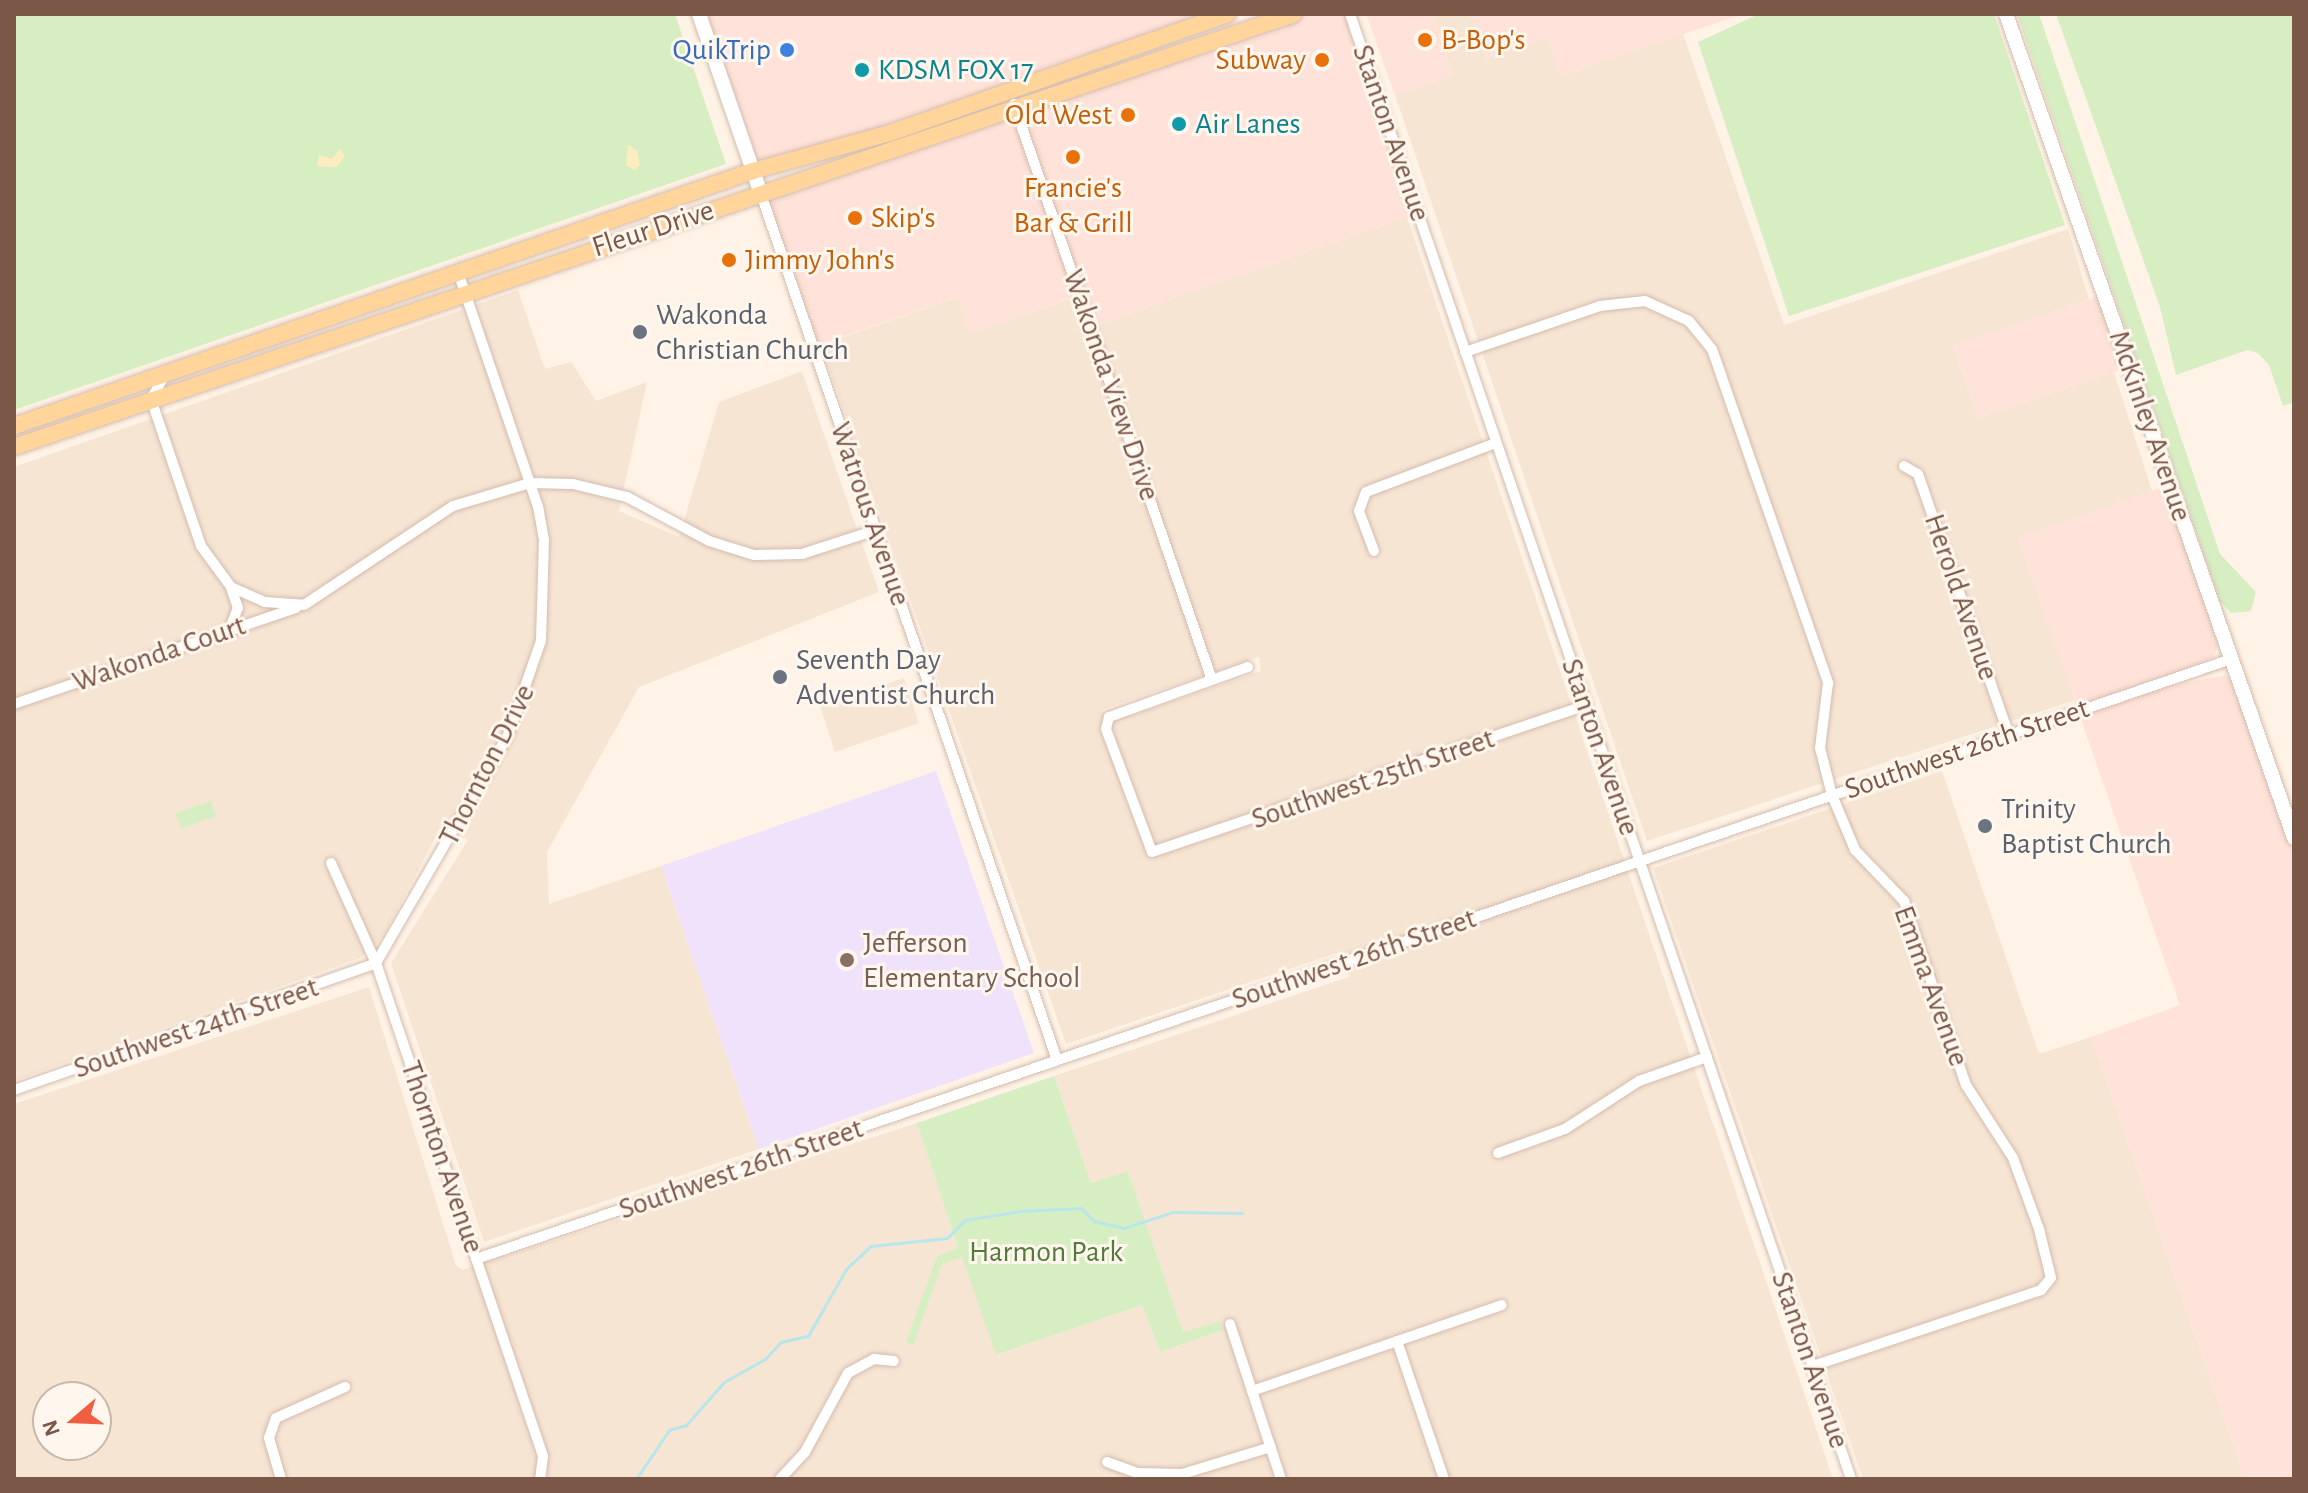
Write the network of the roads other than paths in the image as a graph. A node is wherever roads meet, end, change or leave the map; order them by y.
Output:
1 (699, 14) edge
2 (1228, 14) edge
3 (1294, 14) edge
4 (1350, 14) edge
5 (2006, 14) edge
6 (1009, 90) junction
7 (1016, 109) junction
8 (753, 171) junction
9 (761, 194) junction
10 (459, 275) junction
11 (464, 292) junction
12 (1465, 352) junction
13 (164, 377) junction
14 (151, 399) junction
15 (14, 426) edge
16 (1496, 443) junction
17 (14, 447) edge
18 (1904, 466) dead end
19 (530, 483) junction
20 (876, 530) junction
21 (1374, 551) dead end
22 (231, 587) junction
23 (304, 605) junction
24 (229, 631) junction
25 (2231, 659) junction
26 (1248, 667) dead end
27 (1212, 680) junction
28 (14, 704) edge
29 (1586, 705) junction
30 (2009, 735) junction
31 (1832, 795) junction
32 (2294, 838) edge
33 (1640, 861) junction
34 (331, 863) dead end
35 (376, 963) junction
36 (1707, 1057) junction
37 (1057, 1060) junction
38 (14, 1090) edge
39 (1498, 1153) dead end
40 (476, 1259) junction
41 (1502, 1305) dead end
42 (1230, 1324) dead end
43 (1397, 1341) junction
44 (894, 1361) dead end
45 (1812, 1366) junction
46 (345, 1387) dead end
47 (1252, 1391) junction
48 (1271, 1447) junction
49 (1107, 1462) dead end
50 (281, 1479) edge
51 (540, 1479) edge
52 (780, 1479) edge
53 (1281, 1479) edge
54 (1444, 1479) edge
55 (1851, 1479) edge

1 - 8 main road, Watrous Avenue
2 - 6 main road, Fleur Drive
3 - 7 main road, Fleur Drive
4 - 12 street, Stanton Avenue
5 - 25 main road, McKinley Avenue
6 - 7 street, Wakonda View Drive
6 - 8 main road, Fleur Drive
7 - 9 main road, Fleur Drive
7 - 27 street, Wakonda View Drive
8 - 9 main road, Watrous Avenue
8 - 10 main road, Fleur Drive
9 - 11 main road, Fleur Drive
9 - 20 street, Watrous Avenue
10 - 11 street, Thornton Drive
10 - 13 main road, Fleur Drive
11 - 14 main road, Fleur Drive
11 - 19 street, Thornton Drive
12 - 16 street, Stanton Avenue
12 - 31 street, Emma Avenue
13 - 14 street
13 - 15 main road, Fleur Drive
14 - 17 main road, Fleur Drive
14 - 22 street
16 - 21 street
16 - 29 street, Stanton Avenue
18 - 30 street, Herold Avenue
19 - 20 street, Wakonda Court
19 - 23 street, Wakonda Court
19 - 35 street, Thornton Drive
20 - 37 street, Watrous Avenue
22 - 23 street
22 - 24 street
23 - 24 street, Wakonda Court
24 - 28 street, Wakonda Court
25 - 30 street, Southwest 26th Street
25 - 32 main road, McKinley Avenue
26 - 27 street
27 - 29 street, Southwest 25th Street
29 - 33 street, Stanton Avenue
30 - 31 street, Southwest 26th Street
31 - 33 street, Southwest 26th Street
31 - 45 street, Emma Avenue
33 - 36 street, Stanton Avenue
33 - 37 street, Southwest 26th Street
34 - 35 street, Thornton Avenue
35 - 38 street, Southwest 24th Street
35 - 40 street, Thornton Avenue
36 - 39 street
36 - 45 street, Stanton Avenue
37 - 40 street, Southwest 26th Street
40 - 51 street, Thornton Avenue
41 - 43 street
42 - 47 street
43 - 47 street
43 - 54 street
44 - 52 street
45 - 55 street, Stanton Avenue
46 - 50 street
47 - 48 street
48 - 49 street
48 - 53 street

